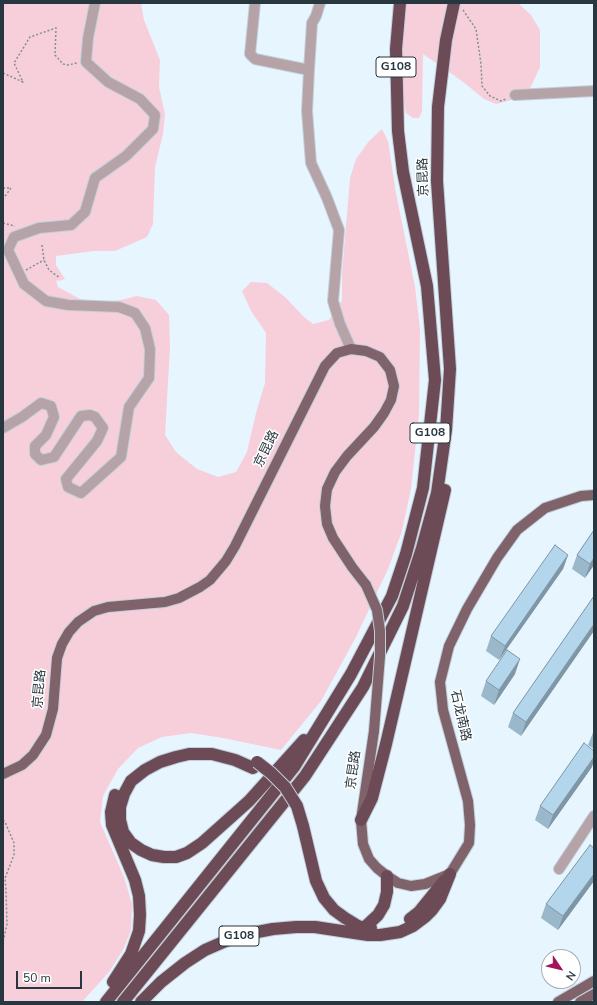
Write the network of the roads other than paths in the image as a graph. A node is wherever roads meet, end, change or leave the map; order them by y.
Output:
1 (95, 3) edge
2 (255, 3) edge
3 (320, 3) edge
4 (400, 3) edge
5 (458, 6) edge
6 (309, 70) junction
7 (594, 91) edge
8 (515, 95) road end
9 (351, 349) junction
10 (3, 428) edge
11 (446, 430) junction
12 (594, 495) edge
13 (325, 717) junction
14 (255, 765) junction
15 (3, 774) edge
16 (594, 816) edge
17 (361, 820) junction
18 (559, 869) dead end
19 (450, 874) junction
20 (387, 876) junction
21 (361, 931) junction
22 (594, 981) edge
23 (594, 994) edge
24 (101, 1002) edge
25 (106, 1002) edge
26 (123, 1002) edge
27 (141, 1002) edge
28 (558, 1002) edge
29 (580, 1002) edge

1 - 10 street
2 - 6 street
3 - 6 street
4 - 13 highway, 京昆路 / G108
5 - 11 highway, 京昆路 / G108
6 - 9 street
7 - 8 street
9 - 15 main road, 京昆路
9 - 17 main road, 京昆路, bridge
11 - 17 highway
11 - 26 highway, 京昆路 / G108
12 - 19 main road, 石龙南路
13 - 14 highway
13 - 25 highway, 京昆路 / G108
14 - 21 highway, bridge
14 - 24 highway
16 - 18 street
17 - 20 main road
19 - 20 main road
19 - 21 highway
20 - 21 highway
21 - 27 highway, G108
22 - 28 main road
23 - 29 main road

